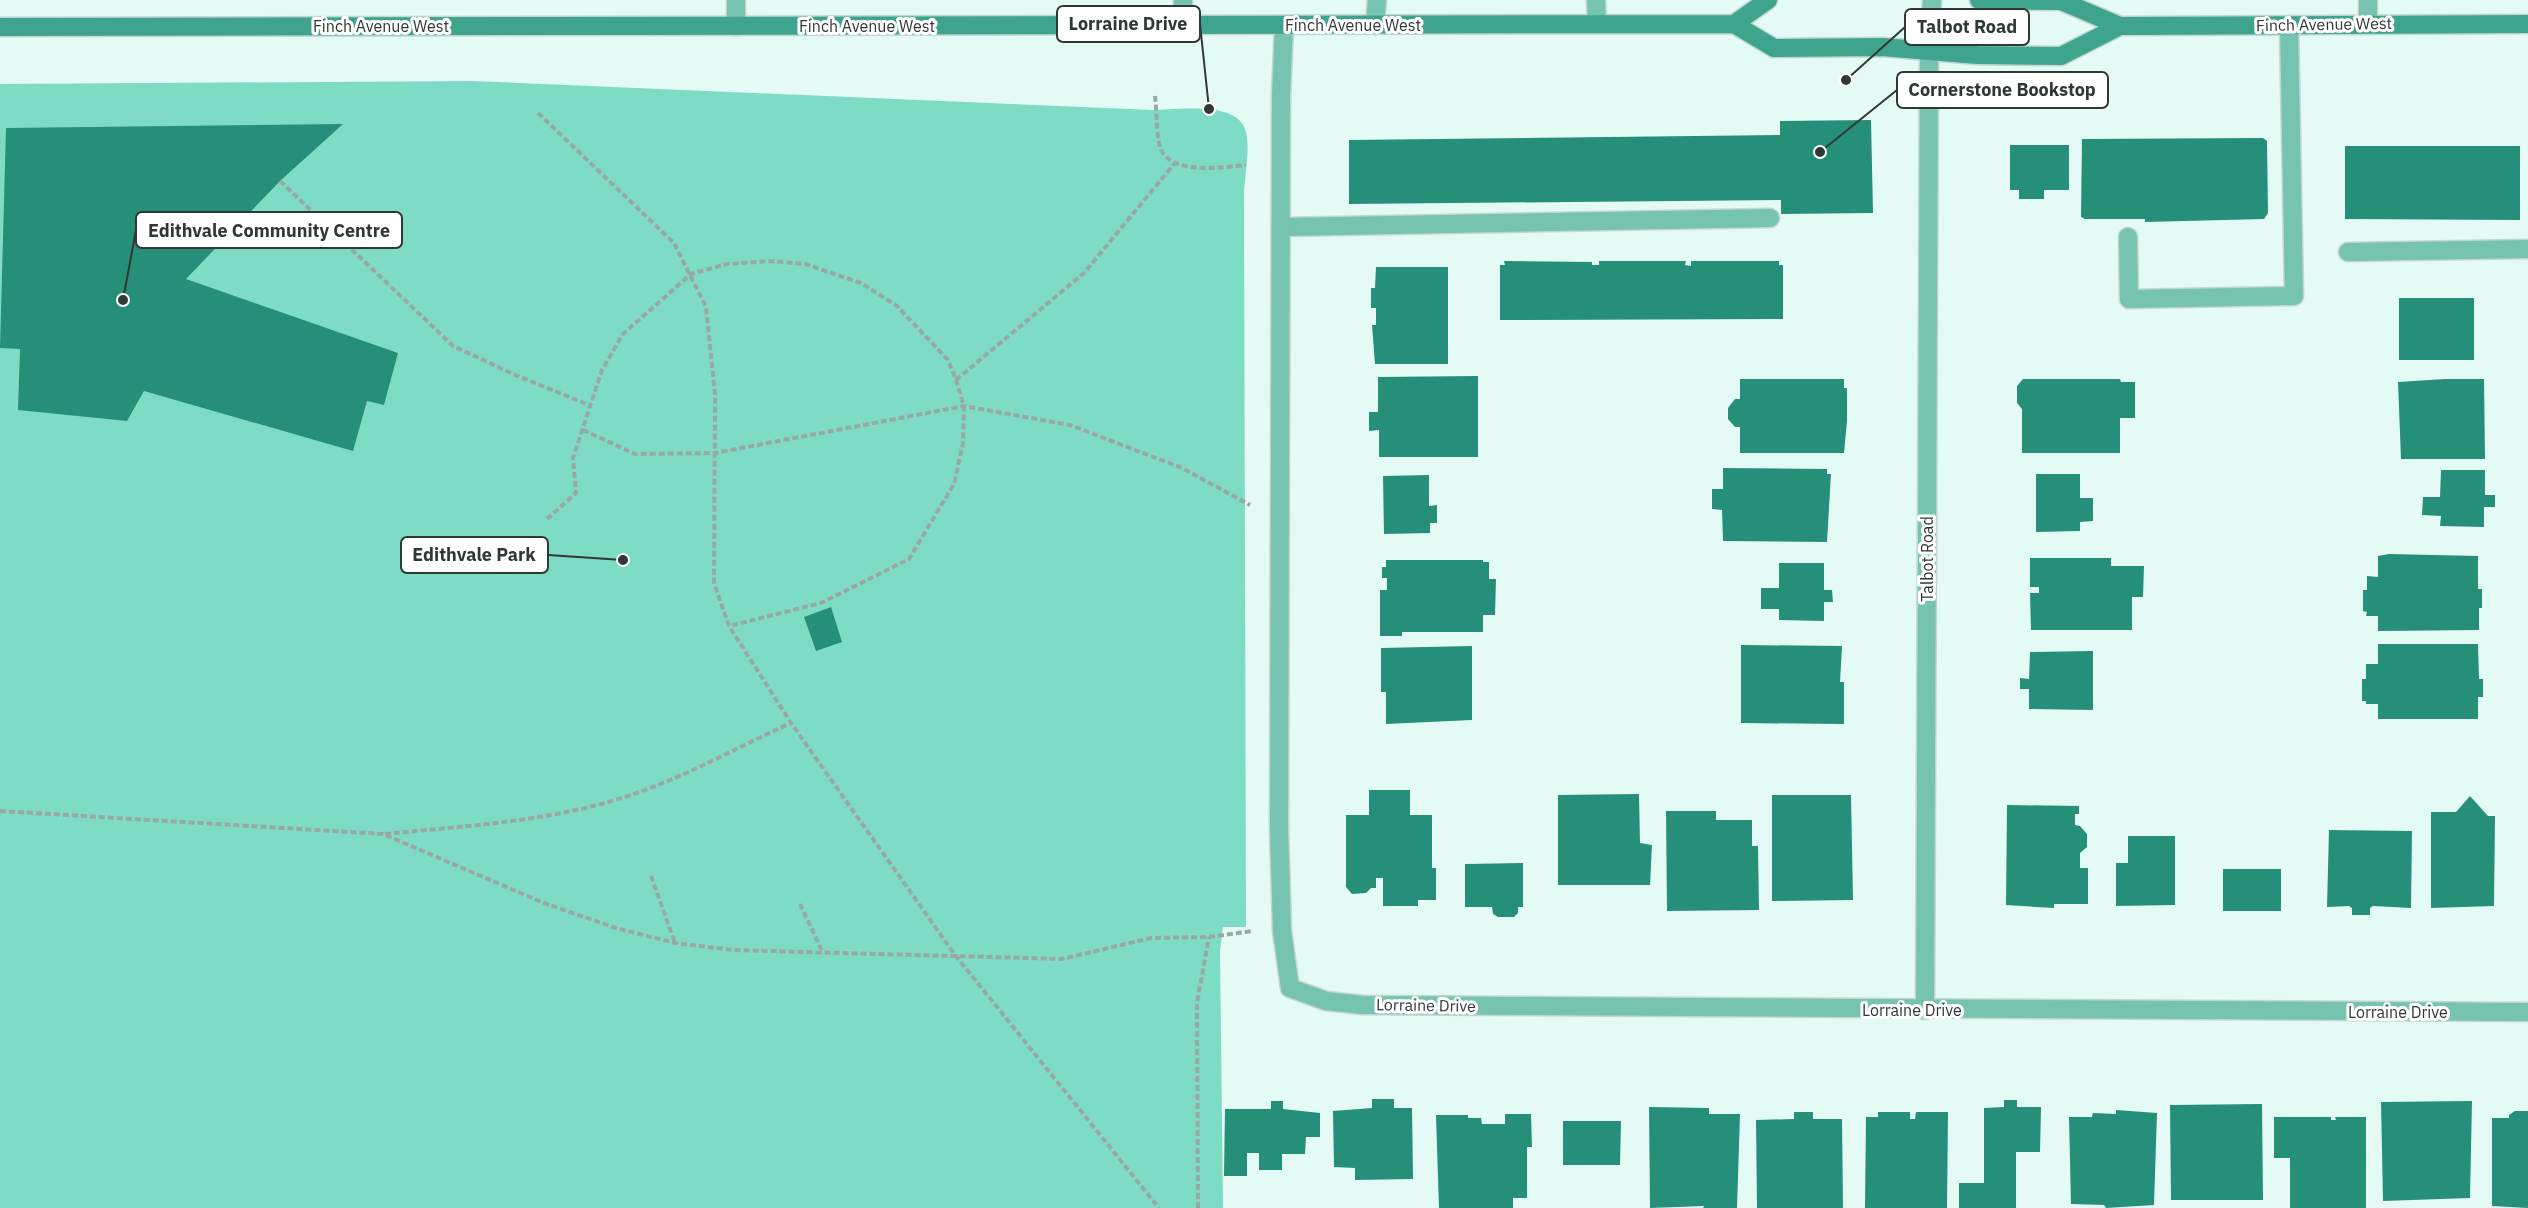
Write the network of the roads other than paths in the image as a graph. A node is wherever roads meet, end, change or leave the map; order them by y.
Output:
1 (736, 0) edge
2 (1183, 0) edge
3 (1377, 0) edge
4 (1596, 0) edge
5 (1768, 0) edge
6 (1932, 0) edge
7 (1979, 0) edge
8 (2368, 0) edge
9 (2368, 23) junction
10 (1597, 24) junction
11 (1734, 24) junction
12 (2528, 24) edge
13 (1284, 25) junction
14 (1375, 25) junction
15 (2289, 25) junction
16 (736, 26) junction
17 (1183, 26) junction
18 (2120, 26) junction
19 (0, 27) edge
20 (1929, 50) junction
21 (1770, 218) dead end
22 (1282, 227) junction
23 (2128, 237) dead end
24 (2528, 249) edge
25 (2348, 252) dead end
26 (1925, 1010) junction
27 (2528, 1012) edge

1 - 16 street
2 - 17 street
3 - 14 street
4 - 10 street
5 - 11 main road
6 - 20 street, Talbot Road
7 - 18 main road, Finch Avenue West
8 - 9 street
9 - 12 main road, Finch Avenue West
9 - 15 main road, Finch Avenue West
10 - 11 main road, Finch Avenue West
10 - 14 main road, Finch Avenue West
11 - 20 main road, Finch Avenue West
13 - 14 main road, Finch Avenue West
13 - 17 main road, Finch Avenue West
13 - 22 street, Lorraine Drive
15 - 18 main road, Finch Avenue West
15 - 23 street
16 - 17 main road, Finch Avenue West
16 - 19 main road, Finch Avenue West
18 - 20 main road, Finch Avenue West
20 - 26 street, Talbot Road
21 - 22 street
22 - 26 street, Lorraine Drive
24 - 25 street
26 - 27 street, Lorraine Drive

